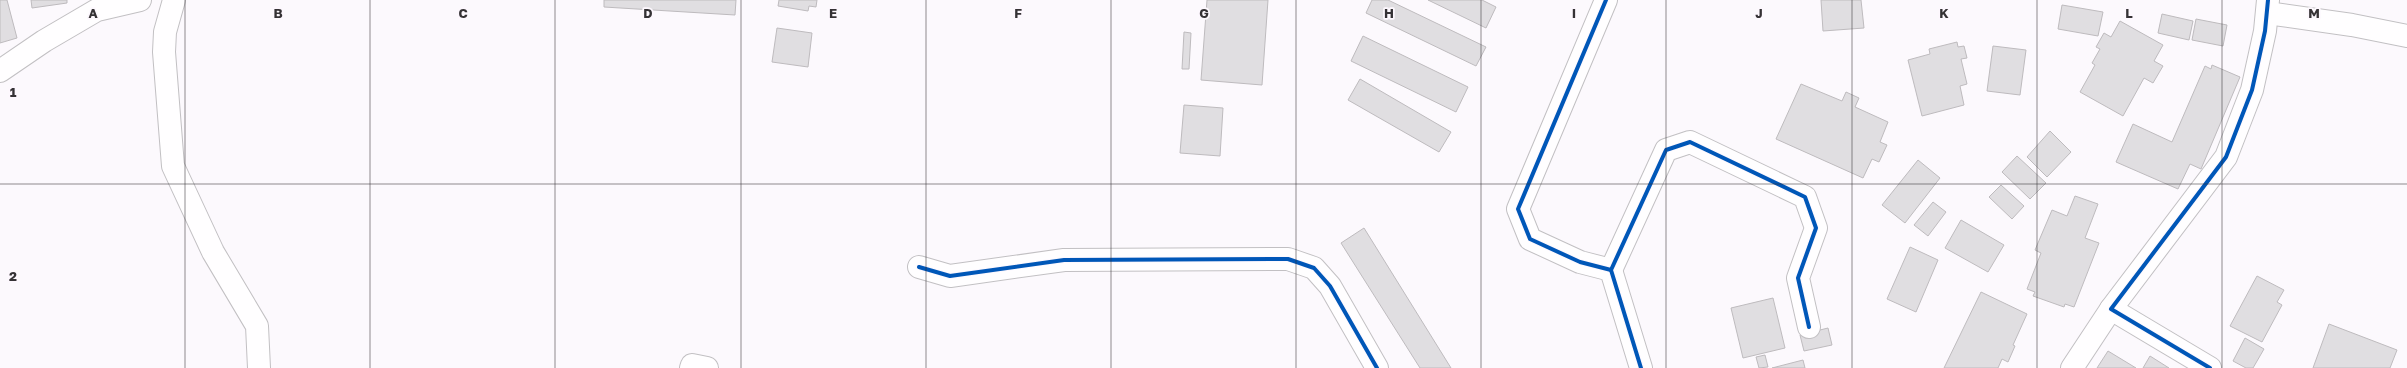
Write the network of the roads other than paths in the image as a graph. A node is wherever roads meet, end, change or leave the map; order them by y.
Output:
1 (140, 0) edge
2 (174, 0) edge
3 (1606, 0) edge
4 (2268, 6) edge
5 (2407, 36) edge
6 (0, 71) edge
7 (919, 267) dead end
8 (1611, 270) junction
9 (2111, 309) junction
10 (1809, 327) dead end
11 (259, 368) edge
12 (691, 368) edge
13 (706, 368) edge
14 (1377, 368) edge
15 (1641, 368) edge
16 (2072, 368) edge
17 (2210, 368) edge

1 - 6 street
2 - 11 street
3 - 8 street
4 - 5 street
4 - 9 street
7 - 14 street
8 - 10 street
8 - 15 street
9 - 16 street
9 - 17 street
12 - 13 street

